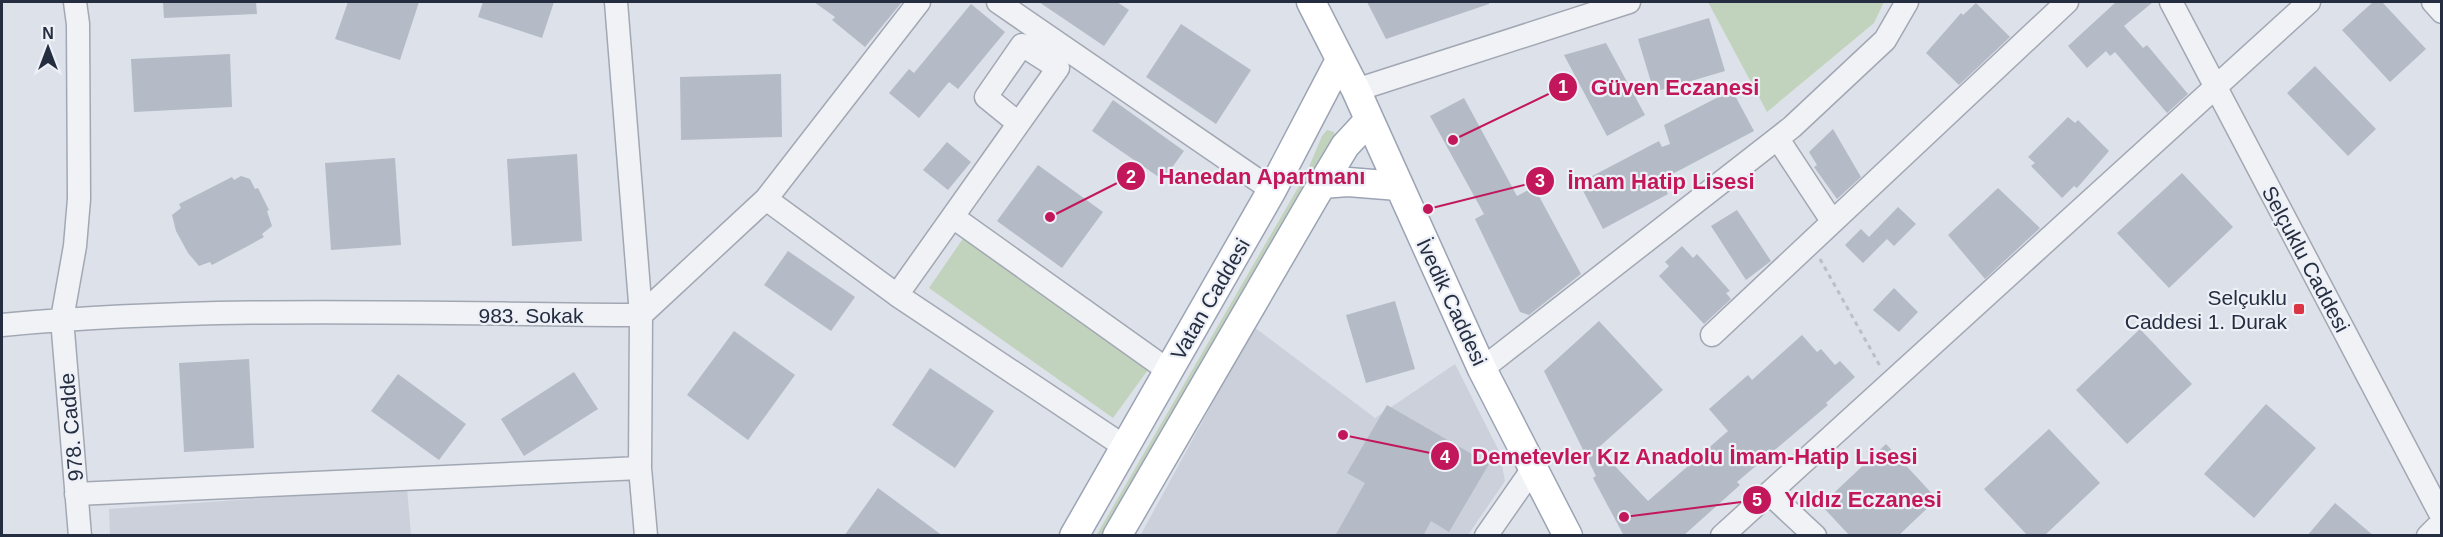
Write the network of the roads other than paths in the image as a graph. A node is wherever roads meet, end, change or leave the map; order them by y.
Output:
1 (75, 2) edge
2 (616, 2) edge
3 (919, 2) edge
4 (998, 2) edge
5 (1311, 2) edge
6 (1629, 2) edge
7 (1907, 2) edge
8 (2067, 2) edge
9 (2171, 2) edge
10 (2309, 2) edge
11 (2433, 2) edge
12 (2442, 12) edge
13 (1340, 60) junction
14 (2217, 87) junction
15 (1356, 90) junction
16 (1369, 120) junction
17 (1018, 123) dead end
18 (1778, 139) junction
19 (1322, 184) junction
20 (1398, 186) junction
21 (1272, 190) junction
22 (766, 199) junction
23 (952, 217) junction
24 (1832, 221) junction
25 (897, 295) junction
26 (641, 315) junction
27 (62, 319) junction
28 (2, 325) edge
29 (1712, 335) dead end
30 (1482, 369) junction
31 (1168, 371) junction
32 (1125, 447) junction
33 (1534, 467) junction
34 (640, 468) junction
35 (1769, 492) junction
36 (76, 494) junction
37 (2442, 517) edge
38 (2442, 522) edge
39 (80, 536) edge
40 (646, 536) edge
41 (1074, 536) edge
42 (1117, 536) edge
43 (1486, 536) edge
44 (1568, 536) edge
45 (1722, 536) edge
46 (1815, 536) edge
47 (2428, 536) edge

1 - 27 street, 978. Cadde
2 - 26 street
3 - 22 street
4 - 21 street
5 - 13 main road, İvedik Caddesi
6 - 15 street
7 - 18 street
8 - 24 street
9 - 14 street, Selçuklu Caddesi
10 - 14 street
11 - 12 street
13 - 15 main road, İvedik Caddesi
13 - 21 main road, Vatan Caddesi
14 - 35 street
14 - 37 street, Selçuklu Caddesi
15 - 16 main road, İvedik Caddesi
16 - 19 main road, Vatan Caddesi
16 - 20 main road, İvedik Caddesi
17 - 23 street
18 - 24 street
18 - 30 street
19 - 20 main road
19 - 42 main road, Vatan Caddesi
20 - 30 main road, İvedik Caddesi
21 - 31 main road, Vatan Caddesi
22 - 25 street
22 - 26 street
23 - 25 street
23 - 31 street
24 - 29 street
25 - 32 street
26 - 27 street, 983. Sokak
26 - 34 street
27 - 28 street, 983. Sokak
27 - 36 street, 978. Cadde
30 - 33 main road, İvedik Caddesi
31 - 32 main road, Vatan Caddesi
32 - 41 main road, Vatan Caddesi
33 - 43 street
33 - 44 main road, İvedik Caddesi
34 - 36 street
34 - 40 street
35 - 45 street
35 - 46 street
36 - 39 street, 978. Cadde
38 - 47 street

